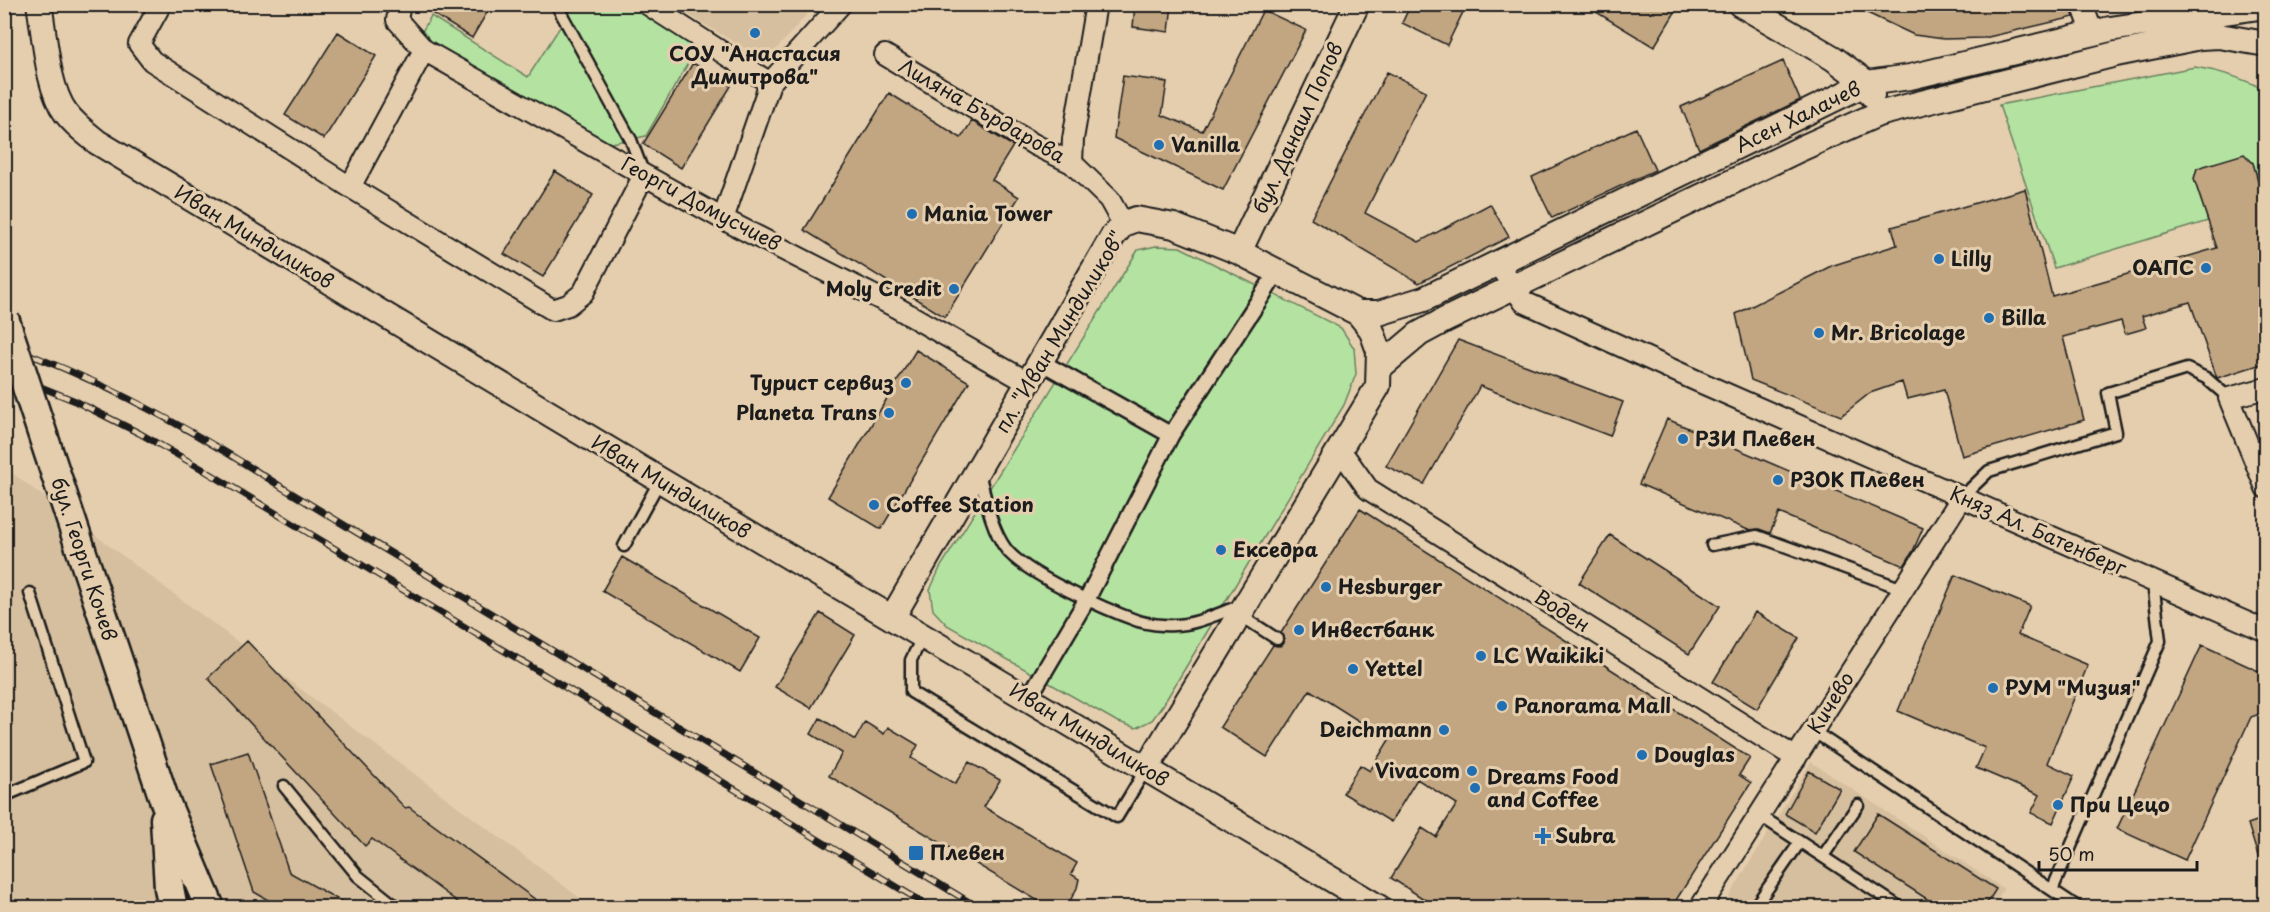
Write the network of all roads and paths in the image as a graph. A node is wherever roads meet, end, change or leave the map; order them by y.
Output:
1 (39, 4) edge
2 (161, 4) edge
3 (400, 4) edge
4 (556, 4) edge
5 (647, 4) edge
6 (841, 4) edge
7 (1096, 4) edge
8 (1357, 4) edge
9 (1740, 4) edge
10 (2082, 4) edge
11 (2265, 6) edge
12 (2093, 34) junction
13 (2261, 44) edge
14 (424, 50) junction
15 (885, 55) dead end
16 (770, 83) junction
17 (1867, 83) junction
18 (1878, 114) junction
19 (1072, 163) junction
20 (644, 176) junction
21 (350, 187) junction
22 (723, 219) junction
23 (1123, 224) junction
24 (1239, 252) junction
25 (1498, 264) junction
26 (1278, 271) junction
27 (1512, 286) junction
28 (1358, 313) junction
29 (4, 318) edge
30 (1041, 362) junction
31 (1380, 368) junction
32 (1029, 383) junction
33 (2265, 388) edge
34 (2229, 398) junction
35 (1171, 435) junction
36 (1341, 451) junction
37 (978, 470) junction
38 (660, 480) junction
39 (2265, 488) edge
40 (1962, 497) junction
41 (1712, 545) dead end
42 (624, 546) dead end
43 (2153, 582) junction
44 (1903, 589) junction
45 (30, 593) dead end
46 (1087, 599) junction
47 (1244, 609) junction
48 (892, 618) junction
49 (2265, 631) edge
50 (923, 636) junction
51 (1277, 639) dead end
52 (1028, 699) junction
53 (1813, 731) junction
54 (1796, 758) junction
55 (1146, 769) junction
56 (284, 786) dead end
57 (4, 796) edge
58 (164, 799) junction
59 (1858, 805) dead end
60 (1759, 815) junction
61 (1800, 842) junction
62 (1823, 856) junction
63 (2052, 890) junction
64 (1356, 900) edge
65 (169, 901) edge
66 (210, 906) edge
67 (398, 908) edge
68 (1380, 908) edge
69 (1700, 908) edge
70 (1754, 908) edge
71 (1901, 908) edge
72 (2079, 908) edge

1 - 38 street, Иван Миндиликов
2 - 21 street
3 - 14 street, Георги Домусчиев
4 - 20 lane
5 - 16 street
6 - 16 street
7 - 19 street
8 - 24 street, бул. Данаил Попов
9 - 17 street
10 - 12 street
11 - 12 street, Асен Халачев
12 - 17 street, Асен Халачев
13 - 18 street, Асен Халачев
14 - 20 street, Георги Домусчиев
14 - 21 street
15 - 19 street, Лиляна Бърдарова
16 - 22 street
17 - 18 street
17 - 25 street, Асен Халачев
18 - 27 street, Асен Халачев
19 - 23 street, Лиляна Бърдарова
20 - 21 street
20 - 22 street, Георги Домусчиев
22 - 32 street, Георги Домусчиев
23 - 24 street, пл. "Иван Миндиликов"
23 - 30 street, пл. "Иван Миндиликов"
24 - 26 street, пл. "Иван Миндиликов"
25 - 27 street, Княз Ал. Батенберг
25 - 28 street, Асен Халачев
26 - 28 street, пл. "Иван Миндиликов"
26 - 35 street
27 - 31 street, Асен Халачев
27 - 40 street, Княз Ал. Батенберг
28 - 31 street, пл. "Иван Миндиликов"
29 - 58 main road, бул. Георги Кочев, bridge
30 - 32 street, пл. "Иван Миндиликов"
30 - 35 street
31 - 36 street, пл. "Иван Миндиликов"
32 - 37 street, пл. "Иван Миндиликов"
33 - 34 street
34 - 39 street
34 - 40 lane
35 - 46 street
36 - 47 street, пл. "Иван Миндиликов"
36 - 54 street, Воден
37 - 46 lane
37 - 48 street, пл. "Иван Миндиликов"
38 - 42 lane
38 - 48 street, Иван Миндиликов
40 - 43 street, Княз Ал. Батенберг
40 - 44 street, Кичево
41 - 44 lane
43 - 49 street, Княз Ал. Батенберг
43 - 63 lane
44 - 53 street, Кичево
45 - 57 lane
46 - 47 lane
46 - 52 street
47 - 51 lane
47 - 55 street, пл. "Иван Миндиликов"
48 - 50 street, Иван Миндиликов
50 - 52 street, Иван Миндиликов
50 - 55 lane
52 - 55 street, Иван Миндиликов
53 - 54 street, Кичево
53 - 63 lane
54 - 60 street, Кичево
55 - 64 street, Иван Миндиликов
56 - 67 lane
58 - 65 main road, бул. Георги Кочев
58 - 66 main road, бул. Георги Кочев
59 - 62 lane
60 - 61 lane
60 - 69 street, Кичево
61 - 62 lane
61 - 70 lane
62 - 71 lane
63 - 72 lane
64 - 68 street, Иван Миндиликов

